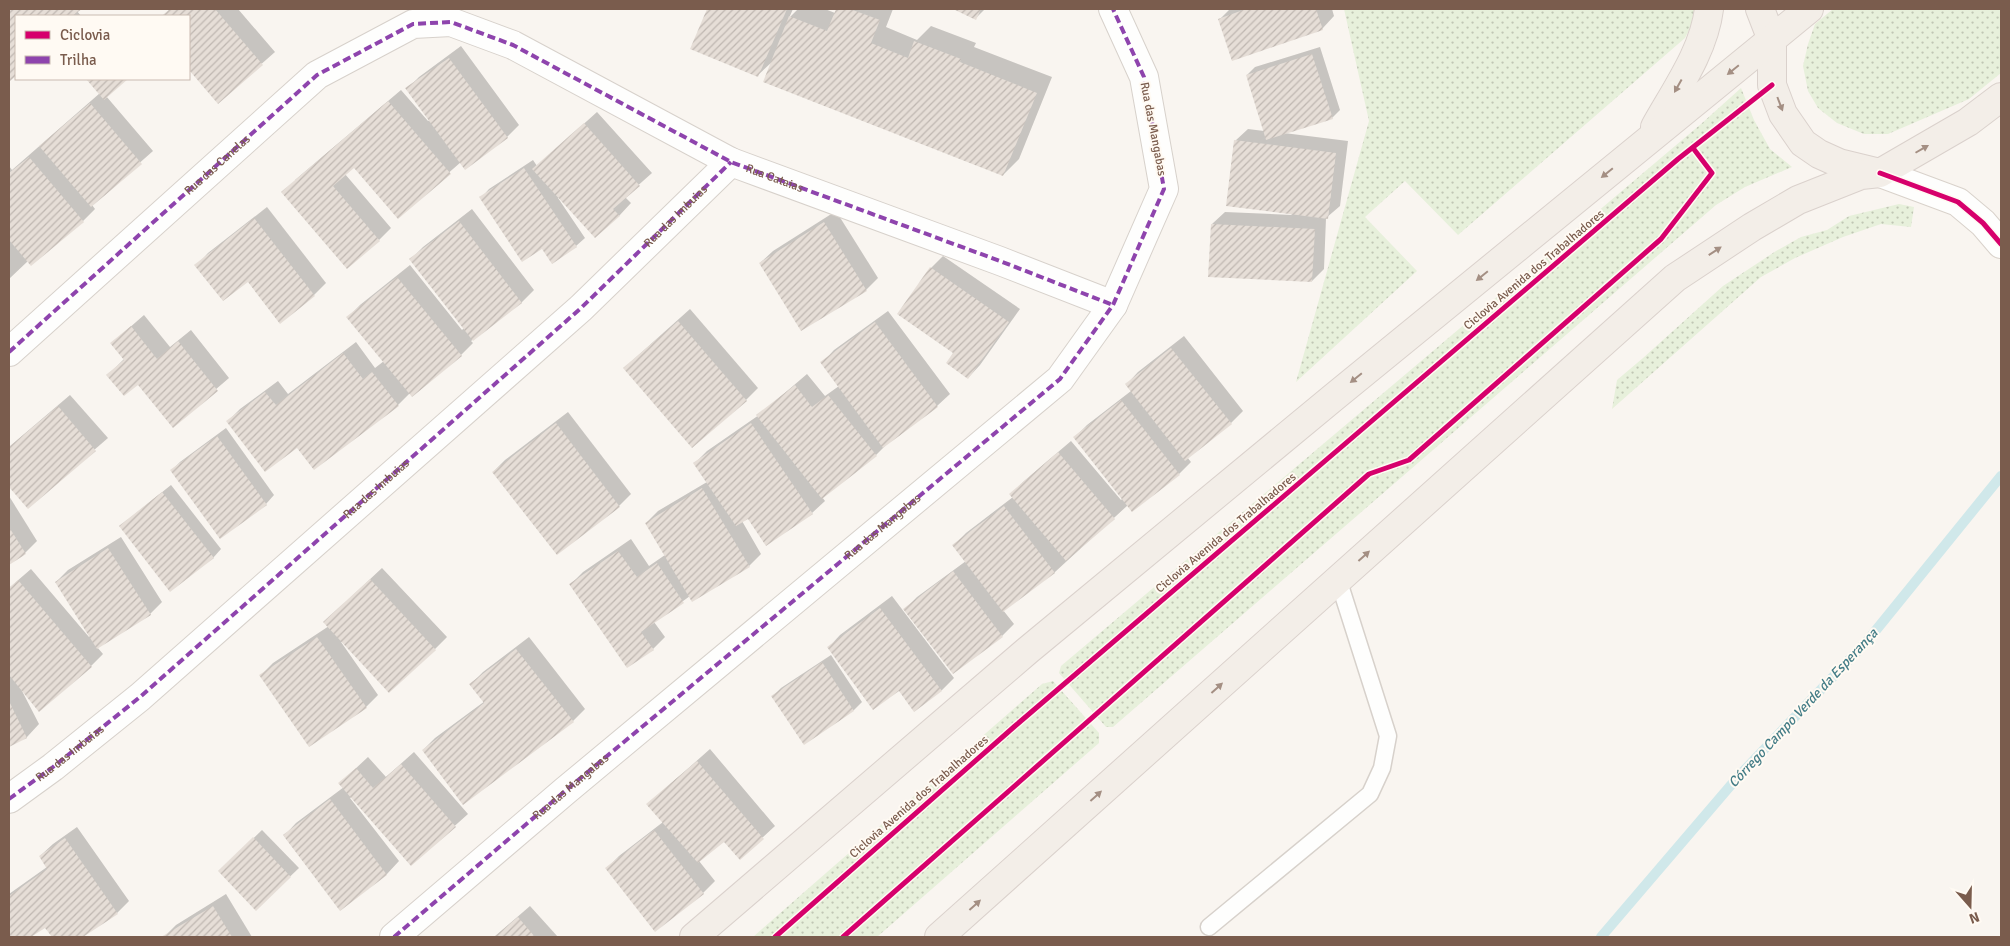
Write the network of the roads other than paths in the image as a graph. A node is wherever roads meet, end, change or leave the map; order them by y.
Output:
1 (1113, 9) edge
2 (1709, 9) edge
3 (1760, 9) edge
4 (1808, 9) edge
5 (451, 22) joint
6 (1772, 40) junction
7 (2001, 97) edge
8 (1648, 140) junction
9 (731, 162) junction
10 (1880, 173) junction
11 (2001, 244) edge
12 (1113, 305) junction
13 (9, 352) edge
14 (1338, 579) junction
15 (9, 799) edge
16 (1209, 927) dead end
17 (394, 937) edge
18 (694, 937) edge
19 (939, 937) edge

1 - 12 street, Rua das Mangabas
2 -> 8 main road
3 - 6 main road
4 - 6 main road
5 - 9 street, Rua Cataias
5 - 13 street, Rua das Canelas
6 -> 8 main road
6 -> 10 main road
10 -> 7 main road
8 -> 18 main road
9 - 12 street, Rua Cataias
9 - 15 street, Rua das Imbuias
10 - 11 street
14 -> 10 main road
12 - 17 street, Rua das Mangabas
14 - 16 lane
19 -> 14 main road

